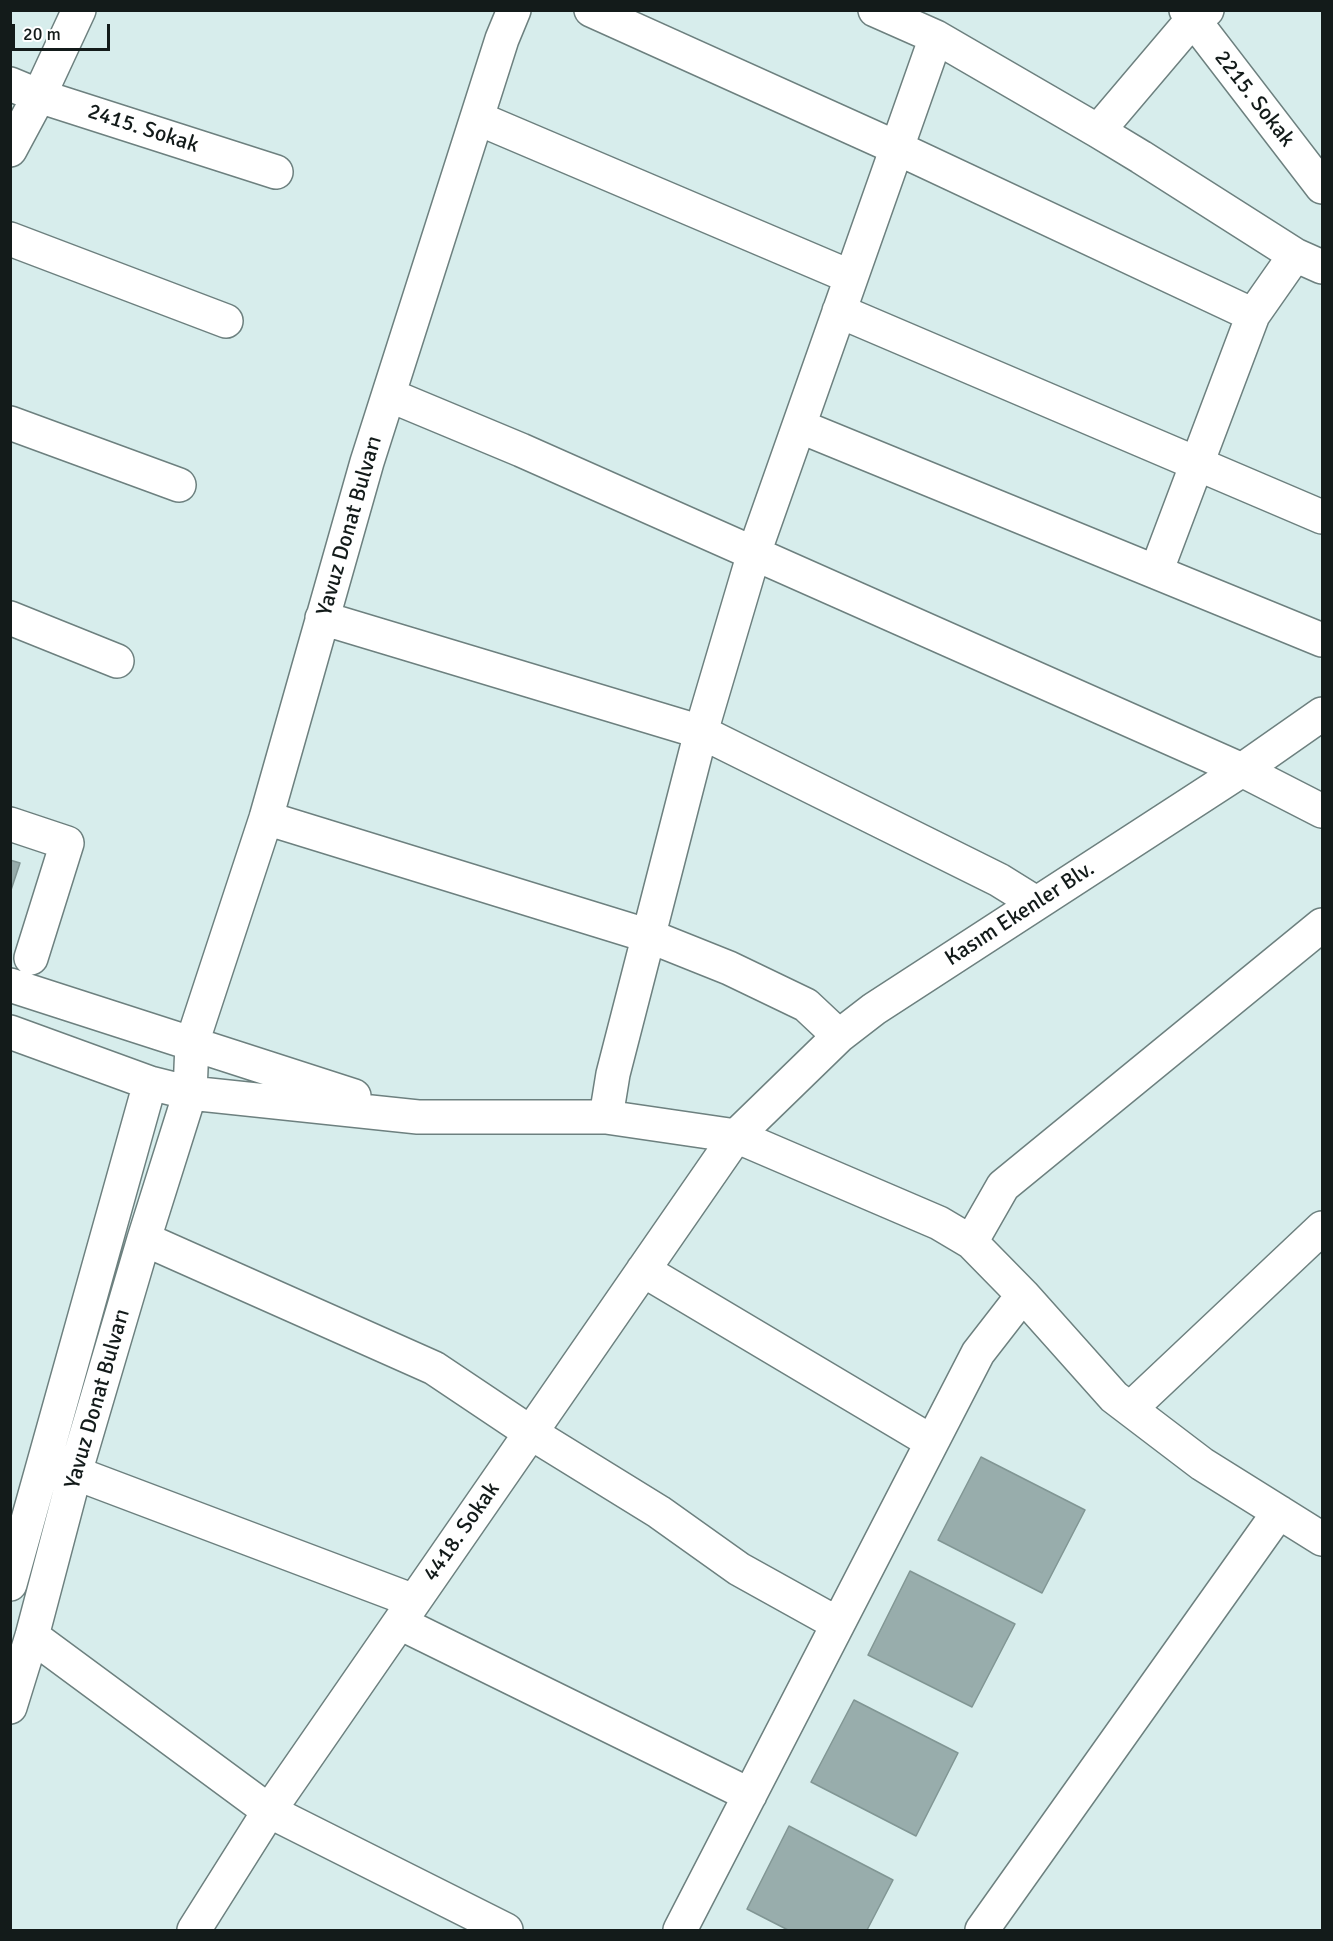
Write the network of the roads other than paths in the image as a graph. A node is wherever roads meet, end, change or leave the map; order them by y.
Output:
1 (79, 10) edge
2 (514, 10) edge
3 (591, 10) edge
4 (875, 10) edge
5 (1195, 14) edge
6 (936, 37) junction
7 (25, 90) edge
8 (477, 118) junction
9 (1098, 131) junction
10 (897, 148) junction
11 (10, 150) edge
12 (276, 172) dead end
13 (1321, 182) edge
14 (10, 239) edge
15 (1309, 261) edge
16 (851, 278) junction
17 (839, 311) junction
18 (1253, 315) junction
19 (226, 321) dead end
20 (389, 394) junction
21 (10, 423) edge
22 (799, 426) junction
23 (1198, 463) junction
24 (178, 485) dead end
25 (1323, 517) edge
26 (754, 553) junction
27 (1156, 572) junction
28 (10, 618) edge
29 (322, 618) junction
30 (1323, 640) edge
31 (117, 661) dead end
32 (1323, 714) edge
33 (702, 732) junction
34 (1242, 770) junction
35 (1323, 811) edge
36 (266, 818) junction
37 (10, 824) edge
38 (1035, 903) junction
39 (1323, 925) edge
40 (649, 936) junction
41 (31, 958) dead end
42 (10, 985) edge
43 (10, 1032) edge
44 (839, 1036) junction
45 (192, 1043) junction
46 (150, 1083) junction
47 (190, 1093) junction
48 (418, 1117) junction
49 (606, 1117) junction
50 (736, 1136) junction
51 (1323, 1228) edge
52 (144, 1239) junction
53 (971, 1242) junction
54 (643, 1270) junction
55 (1023, 1295) junction
56 (1130, 1409) junction
57 (531, 1433) junction
58 (932, 1442) junction
59 (75, 1473) junction
60 (1279, 1512) junction
61 (1323, 1539) edge
62 (10, 1584) edge
63 (407, 1612) junction
64 (838, 1624) junction
65 (32, 1636) junction
66 (10, 1707) edge
67 (750, 1796) junction
68 (269, 1811) junction
69 (194, 1930) edge
70 (506, 1930) edge
71 (680, 1930) edge
72 (982, 1930) edge

1 - 7 street
2 - 8 street, Yavuz Donat Bulvarı
3 - 10 street
4 - 6 street
5 - 9 street
5 - 13 street, 2215. Sokak
6 - 9 street
6 - 10 street
7 - 11 street
7 - 12 street, 2415. Sokak
8 - 16 street
8 - 20 street, Yavuz Donat Bulvarı
9 - 15 street
10 - 16 street
10 - 18 street
14 - 19 street
15 - 18 street
16 - 17 street
17 - 22 street
17 - 23 street
18 - 23 street
20 - 26 street
20 - 29 street, Yavuz Donat Bulvarı
21 - 24 street
22 - 26 street
22 - 27 street
23 - 25 street
23 - 27 street
26 - 33 street
26 - 34 street
27 - 30 street
28 - 31 street
29 - 33 street
29 - 36 street, Yavuz Donat Bulvarı
32 - 34 street, Kasım Ekenler Blv.
33 - 38 street
33 - 40 street
34 - 35 street
34 - 38 street, Kasım Ekenler Blv.
36 - 40 street
36 - 45 street, Yavuz Donat Bulvarı
37 - 41 street
38 - 44 street, Kasım Ekenler Blv.
39 - 53 street
40 - 44 street
40 - 49 street
42 - 45 street
43 - 46 street
44 - 50 street, Kasım Ekenler Blv.
45 - 46 street
45 - 47 street, Yavuz Donat Bulvarı
45 - 48 street
46 - 47 street
46 - 62 street, Yavuz Donat Bulvarı
47 - 48 street
47 - 52 street, Yavuz Donat Bulvarı
48 - 49 street
49 - 50 street
50 - 53 street
50 - 54 street, 4418. Sokak
51 - 56 street
52 - 57 street
52 - 59 street, Yavuz Donat Bulvarı
53 - 55 street
54 - 57 street, 4418. Sokak
54 - 58 street
55 - 56 street
55 - 58 street
56 - 60 street
57 - 63 street, 4418. Sokak
57 - 64 street
58 - 64 street
59 - 63 street
59 - 65 street, Yavuz Donat Bulvarı
60 - 61 street
60 - 72 street
63 - 67 street
63 - 68 street, 4418. Sokak
64 - 67 street
65 - 66 street, Yavuz Donat Bulvarı
65 - 68 street
67 - 71 street
68 - 69 street, 4418. Sokak
68 - 70 street

